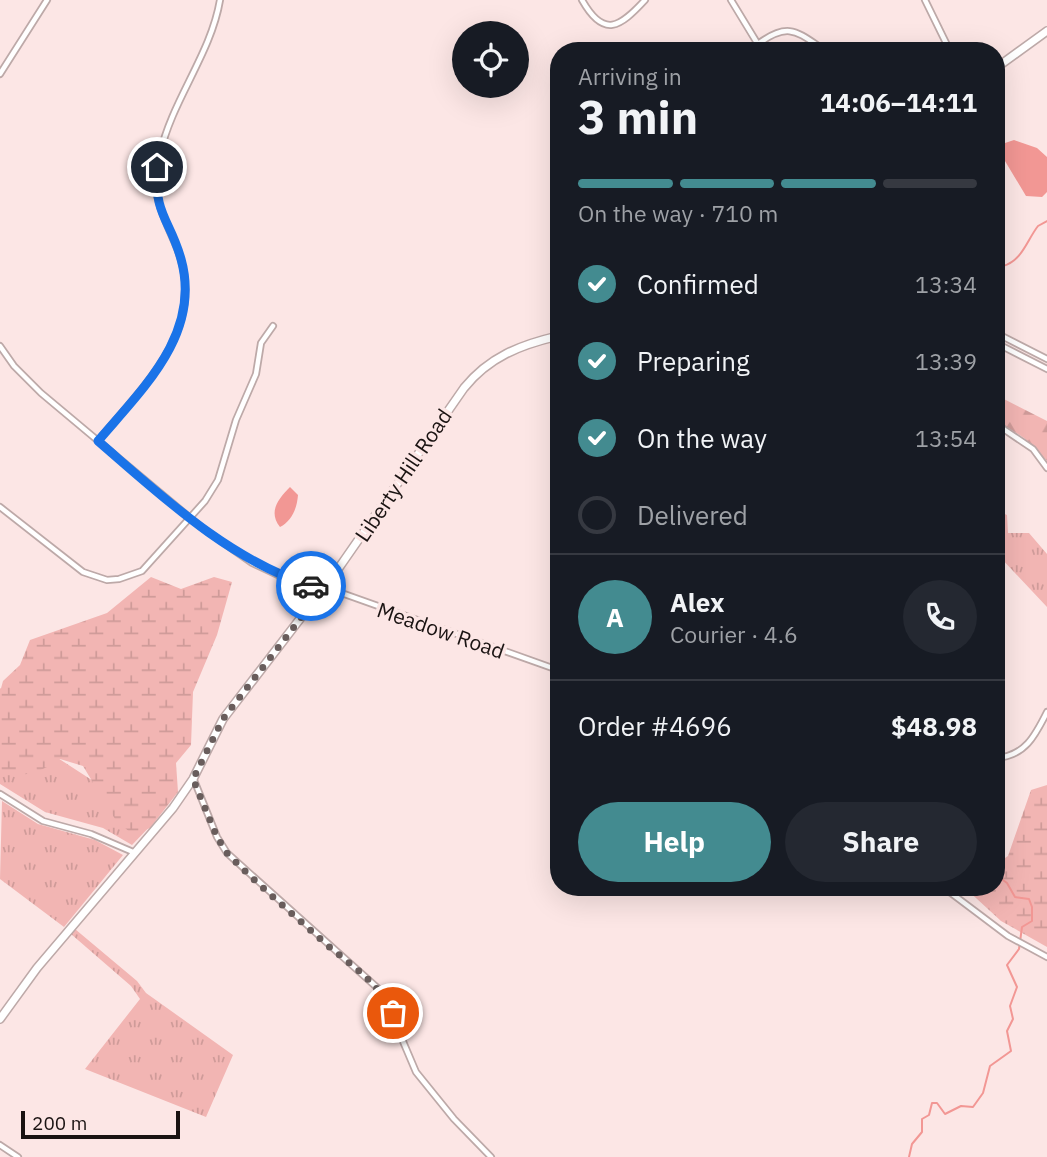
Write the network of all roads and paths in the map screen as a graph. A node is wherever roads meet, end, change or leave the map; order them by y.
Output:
1 (47, 0) edge
2 (220, 0) edge
3 (582, 0) edge
4 (645, 0) edge
5 (731, 0) edge
6 (925, 0) edge
7 (1047, 31) edge
8 (757, 42) edge
9 (761, 42) edge
10 (810, 42) edge
11 (946, 42) edge
12 (1005, 61) edge
13 (0, 74) edge
14 (273, 326) dead end
15 (550, 338) edge
16 (1005, 338) edge
17 (0, 346) edge
18 (1005, 348) edge
19 (1047, 359) edge
20 (1047, 369) edge
21 (1005, 429) edge
22 (98, 441) junction
23 (1047, 468) edge
24 (0, 507) edge
25 (189, 518) junction
26 (324, 588) junction
27 (550, 667) edge
28 (1047, 712) edge
29 (1005, 757) edge
30 (193, 779) junction
31 (0, 794) edge
32 (133, 852) junction
33 (955, 896) edge
34 (1047, 957) edge
35 (0, 1020) edge
36 (0, 1145) edge
37 (18, 1157) edge
38 (491, 1157) edge

1 - 13 street
2 - 22 street
3 - 4 street
5 - 8 street
6 - 11 street
7 - 12 street
9 - 10 street
14 - 25 street
15 - 26 street, Liberty Hill Road
16 - 19 street
17 - 22 street, Meadow Road
18 - 20 street
21 - 23 street
22 - 25 street, Meadow Road
24 - 25 street
25 - 26 street, Meadow Road
26 - 27 street, Meadow Road
26 - 30 street, Liberty Hill Road
28 - 29 street
30 - 32 street, Liberty Hill Road
30 - 38 street
31 - 32 street
32 - 35 street, Liberty Hill Road
33 - 34 street
36 - 37 street

